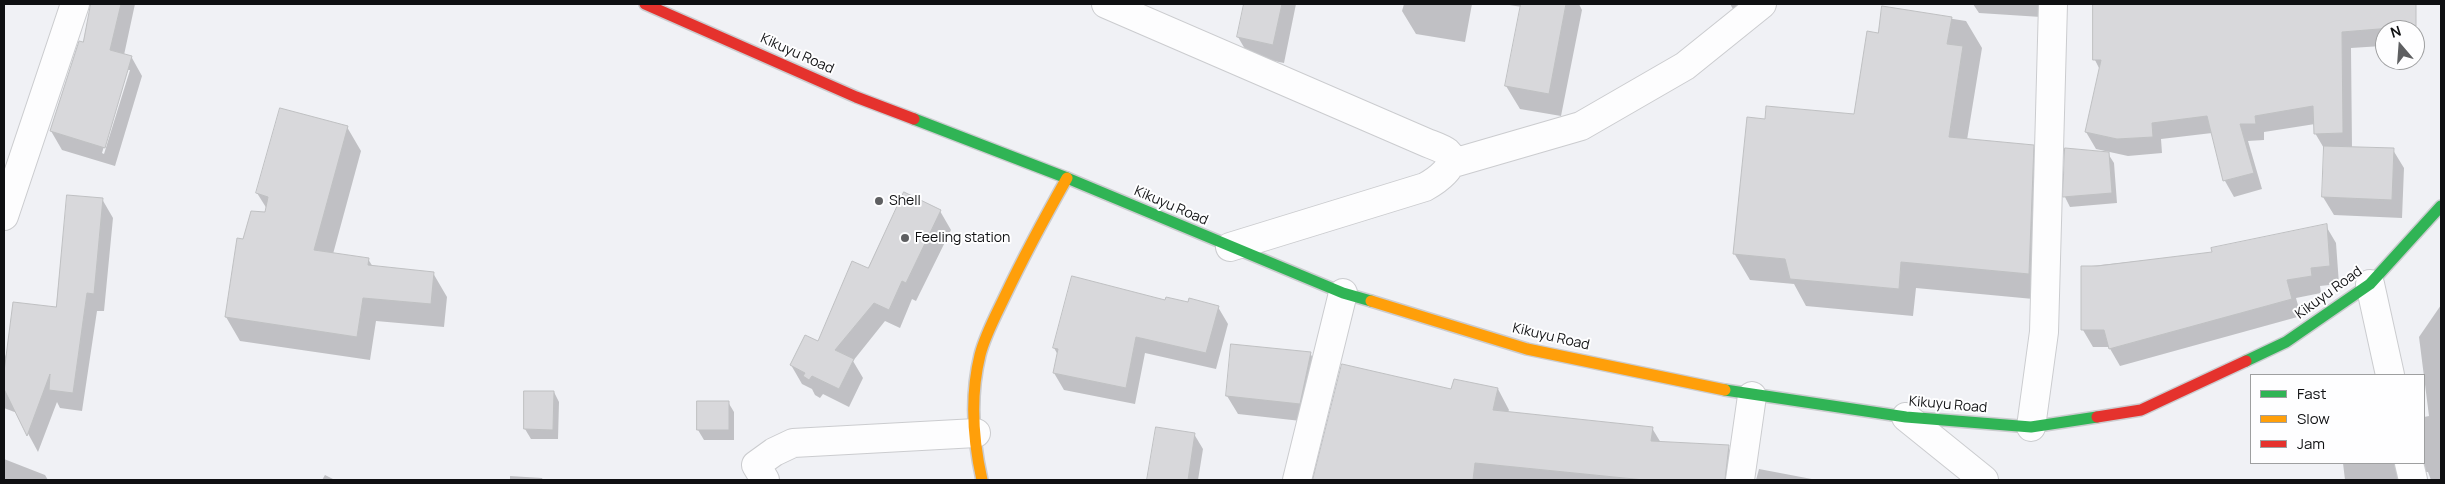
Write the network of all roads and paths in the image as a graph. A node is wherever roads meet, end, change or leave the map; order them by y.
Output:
1 (75, 4) edge
2 (644, 4) edge
3 (1106, 4) edge
4 (1762, 4) edge
5 (2053, 4) edge
6 (1450, 164) junction
7 (1067, 178) junction
8 (2441, 206) edge
9 (4, 216) edge
10 (1230, 247) junction
11 (2370, 284) junction
12 (1343, 293) junction
13 (2390, 374) edge
14 (1752, 396) junction
15 (1906, 417) junction
16 (2031, 427) junction
17 (976, 433) junction
18 (2409, 464) edge
19 (765, 480) edge
20 (982, 480) edge
21 (1297, 480) edge
22 (1740, 480) edge
23 (1984, 480) edge
24 (2413, 480) edge

1 - 9 street
2 - 7 main road, Kikuyu Road
3 - 6 street
4 - 6 street
5 - 16 street
6 - 10 street
7 - 10 main road, Kikuyu Road
7 - 17 main road
8 - 11 main road, Kikuyu Road
10 - 12 main road, Kikuyu Road
11 - 13 street
11 - 16 main road, Kikuyu Road
12 - 14 main road, Kikuyu Road
12 - 21 street
14 - 15 main road, Kikuyu Road
14 - 22 street
15 - 16 main road, Kikuyu Road
15 - 23 street
17 - 19 street
17 - 20 main road
18 - 24 street

